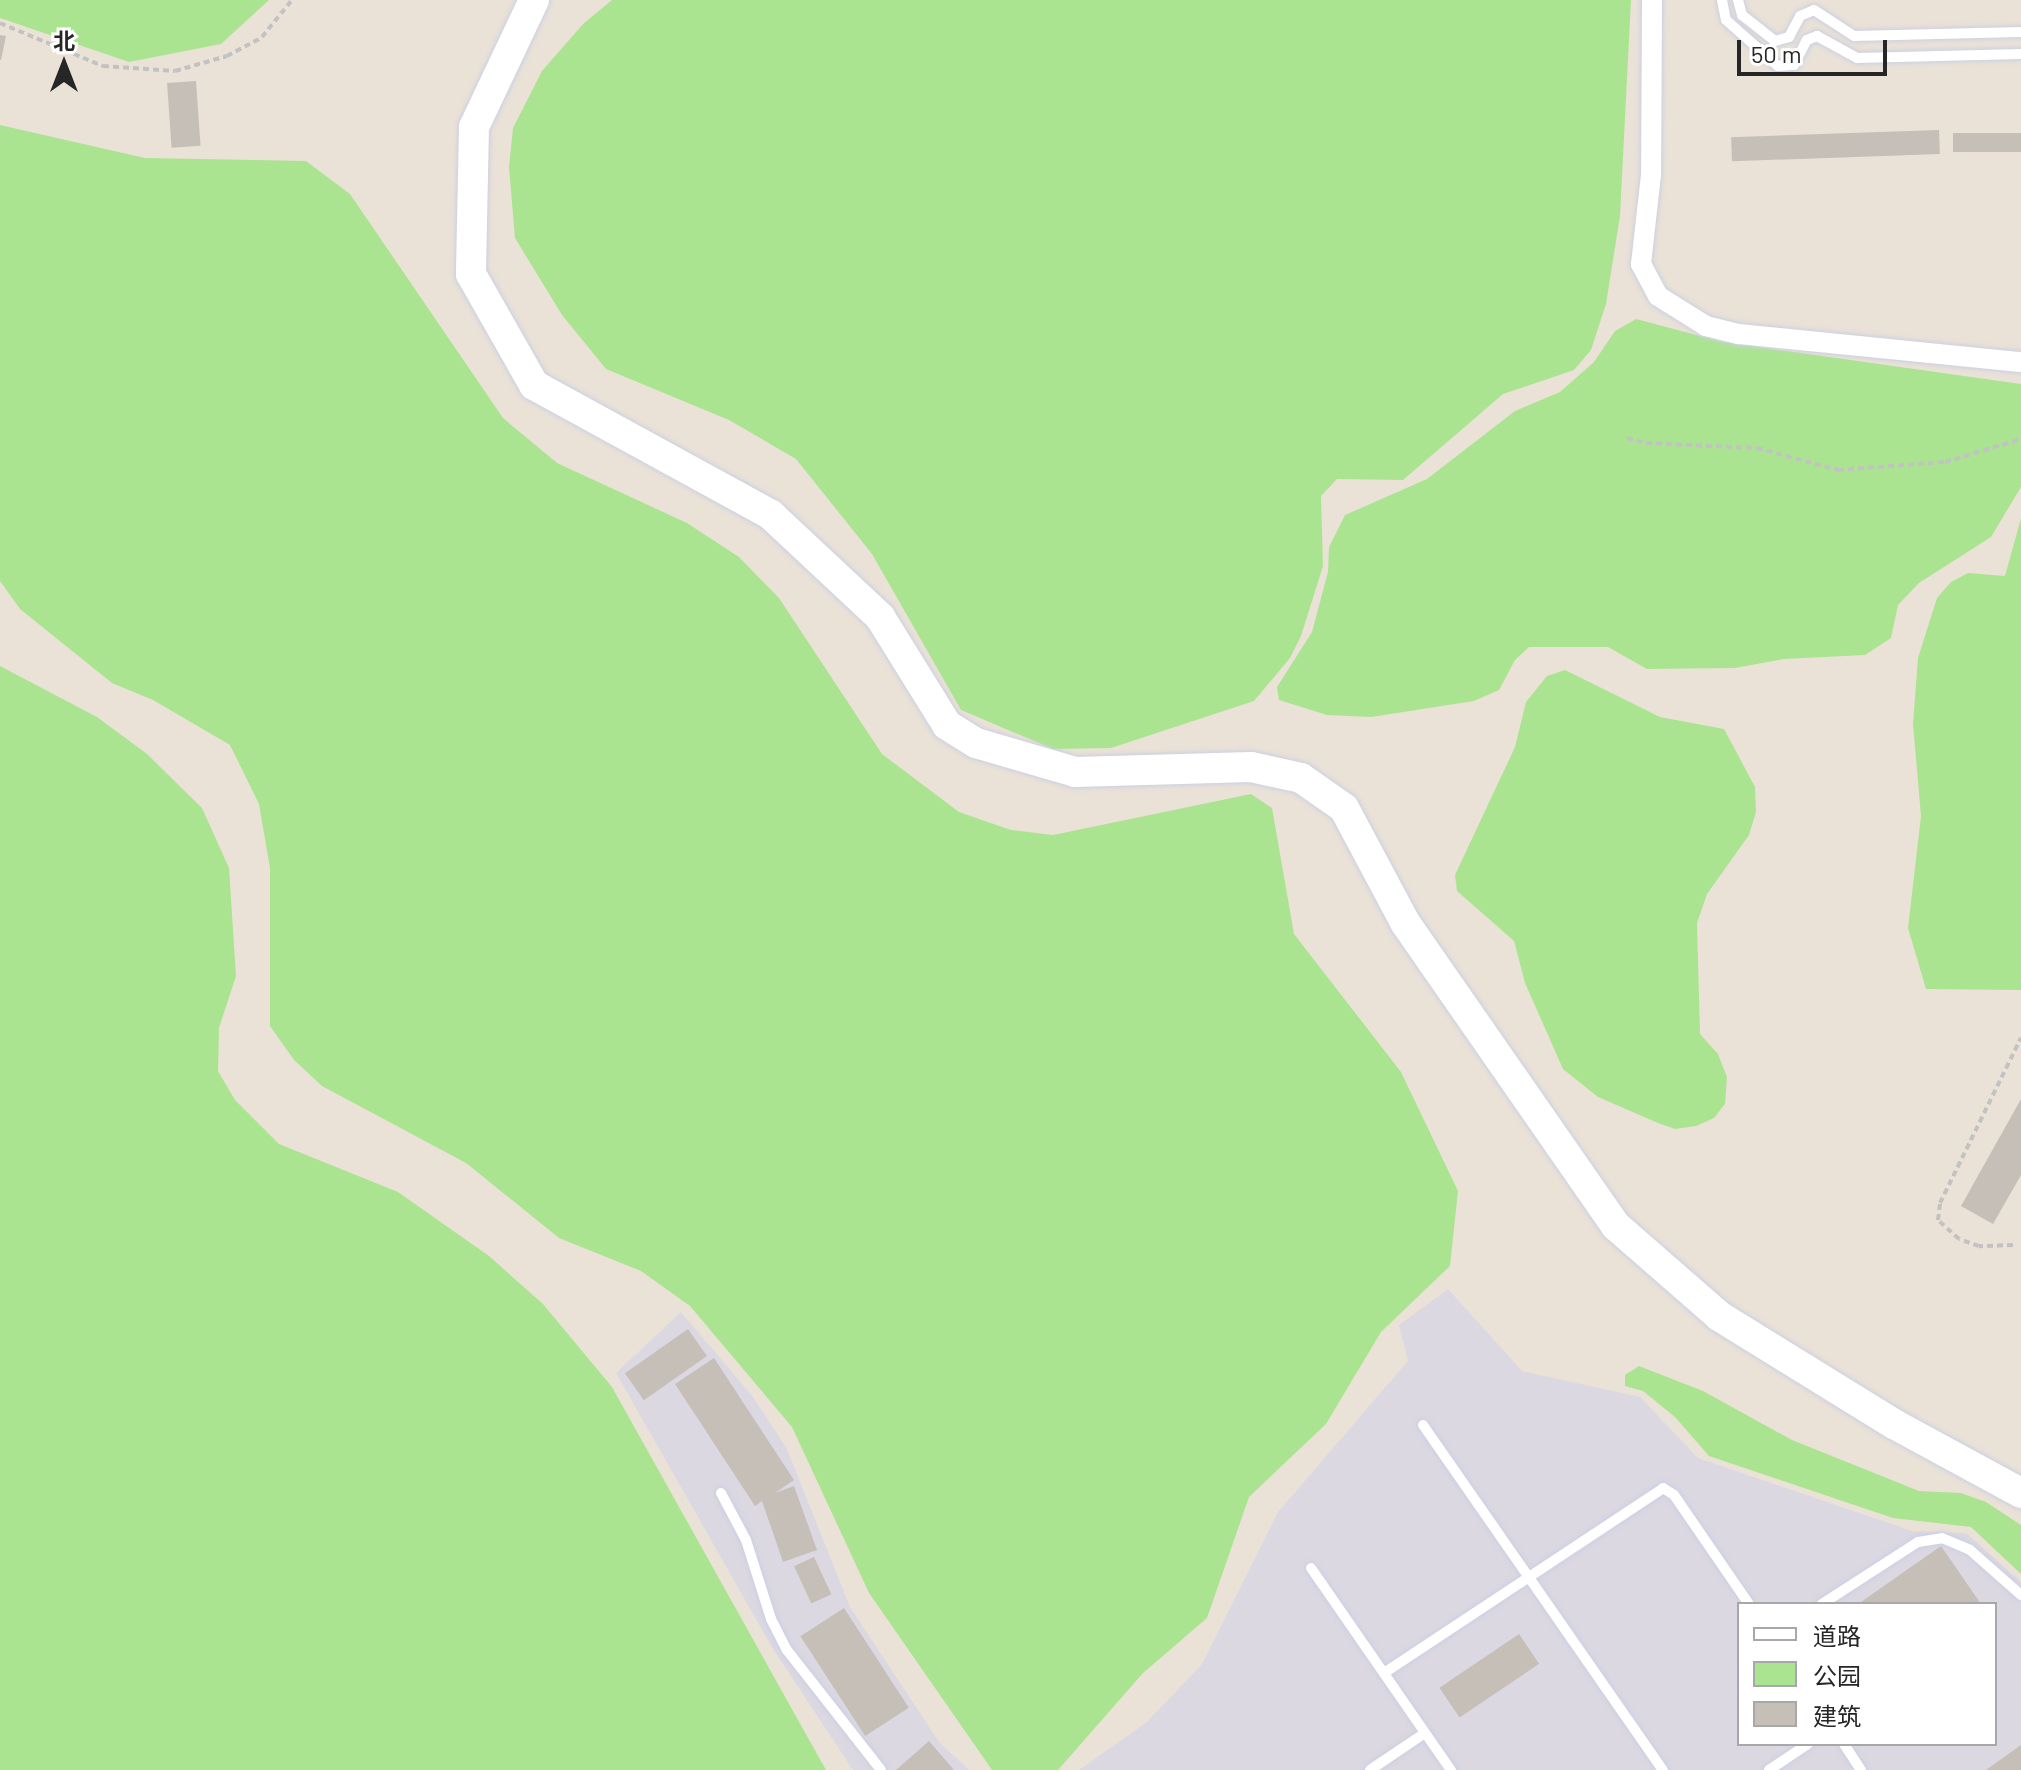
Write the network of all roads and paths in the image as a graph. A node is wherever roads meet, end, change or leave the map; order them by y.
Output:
1 (292, 0) edge
2 (534, 0) edge
3 (1652, 0) edge
4 (1722, 0) edge
5 (1738, 0) edge
6 (0, 23) edge
7 (2021, 32) edge
8 (2021, 54) edge
9 (2021, 362) edge
10 (1627, 438) dead end
11 (2021, 439) edge
12 (2021, 1038) edge
13 (2013, 1245) dead end
14 (1423, 1425) dead end
15 (721, 1493) dead end
16 (2021, 1493) edge
17 (1311, 1568) dead end
18 (1529, 1577) junction
19 (2021, 1595) edge
20 (1748, 1602) edge
21 (1825, 1602) edge
22 (1384, 1673) junction
23 (1425, 1733) junction
24 (1805, 1746) edge
25 (1845, 1746) edge
26 (881, 1770) edge
27 (1370, 1770) edge
28 (1451, 1770) edge
29 (1663, 1770) edge
30 (1769, 1770) edge
31 (1861, 1770) edge

1 - 6 path
2 - 16 street
3 - 9 street
4 - 8 lane
5 - 7 lane
10 - 11 path
12 - 13 path
14 - 18 lane
15 - 26 lane
17 - 22 lane
18 - 20 lane
18 - 22 lane
18 - 29 lane
19 - 21 lane
22 - 23 lane
23 - 27 lane
23 - 28 lane
24 - 30 lane
25 - 31 lane

